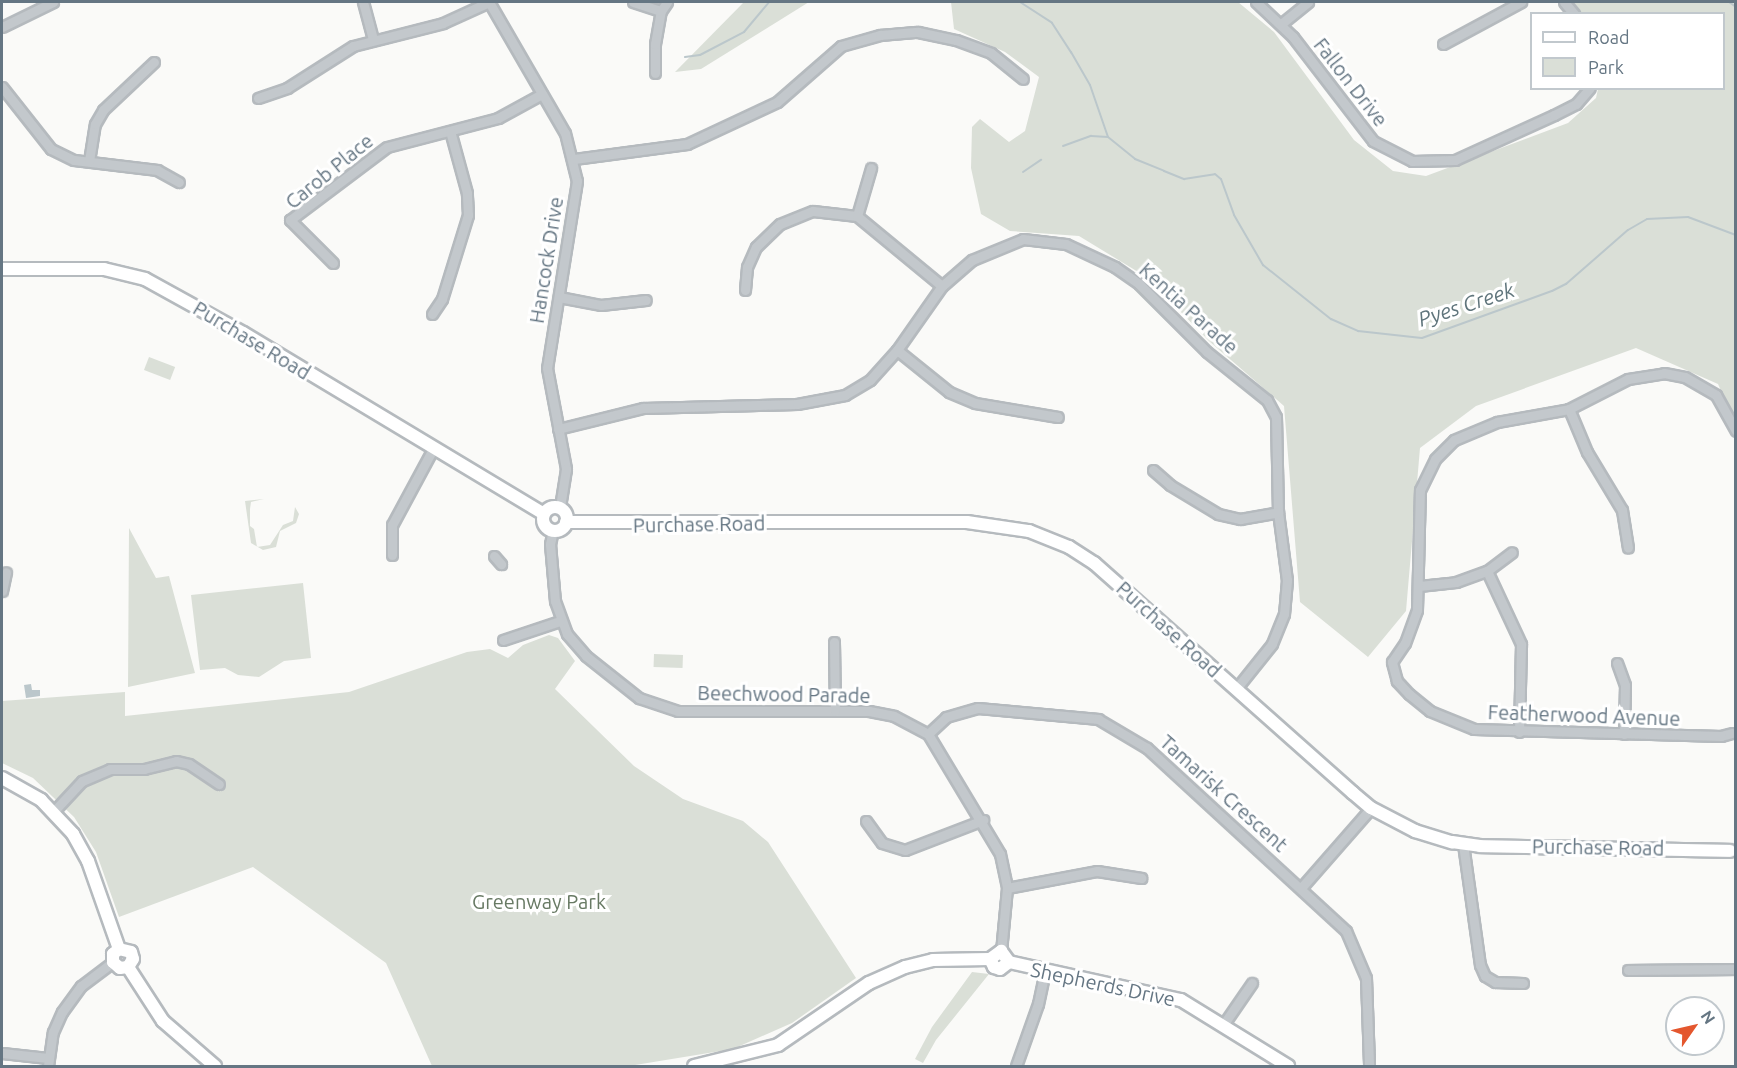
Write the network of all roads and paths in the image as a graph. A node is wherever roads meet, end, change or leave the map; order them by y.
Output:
1 (53, 2) edge
2 (363, 2) edge
3 (489, 2) edge
4 (633, 2) edge
5 (667, 2) edge
6 (1256, 2) edge
7 (1308, 2) edge
8 (1521, 2) edge
9 (661, 11) junction
10 (1281, 24) junction
11 (2, 27) edge
12 (372, 40) junction
13 (1443, 44) dead end
14 (154, 62) dead end
15 (655, 73) dead end
16 (1023, 80) dead end
17 (2, 87) edge
18 (1588, 90) edge
19 (542, 94) junction
20 (258, 98) dead end
21 (450, 130) junction
22 (574, 159) junction
23 (89, 161) junction
24 (871, 168) dead end
25 (179, 182) dead end
26 (857, 216) junction
27 (333, 263) dead end
28 (2, 269) edge
29 (942, 286) junction
30 (745, 290) dead end
31 (559, 297) junction
32 (646, 300) dead end
33 (432, 314) dead end
34 (897, 350) junction
35 (1569, 409) junction
36 (1058, 417) dead end
37 (558, 429) junction
38 (1736, 431) edge
39 (433, 449) junction
40 (1153, 470) dead end
41 (560, 508) junction
42 (1278, 512) junction
43 (543, 514) junction
44 (566, 522) junction
45 (553, 530) junction
46 (1628, 548) dead end
47 (1512, 552) dead end
48 (392, 555) dead end
49 (494, 556) dead end
50 (501, 564) dead end
51 (1487, 571) junction
52 (6, 572) dead end
53 (1419, 586) junction
54 (2, 591) edge
55 (560, 621) junction
56 (503, 640) dead end
57 (834, 642) dead end
58 (1617, 663) dead end
59 (1236, 689) junction
60 (835, 711) junction
61 (1519, 732) junction
62 (1734, 733) edge
63 (1624, 734) junction
64 (928, 735) junction
65 (2, 778) edge
66 (219, 784) dead end
67 (1371, 808) junction
68 (54, 811) junction
69 (983, 820) junction
70 (866, 821) dead end
71 (1464, 844) junction
72 (1734, 852) edge
73 (1141, 878) dead end
74 (1007, 888) junction
75 (1301, 888) junction
76 (119, 949) junction
77 (1005, 956) junction
78 (113, 962) junction
79 (128, 967) junction
80 (1736, 969) edge
81 (1628, 970) dead end
82 (1045, 972) junction
83 (1252, 983) dead end
84 (1523, 983) dead end
85 (1223, 1025) junction
86 (2, 1053) edge
87 (48, 1062) edge
88 (727, 1063) edge
89 (215, 1066) edge
90 (694, 1066) edge
91 (1016, 1066) edge
92 (1288, 1066) edge
93 (1369, 1066) edge

1 - 11 street
2 - 12 street
3 - 12 street
3 - 19 street, Hancock Drive
4 - 9 street
5 - 9 street
6 - 10 street, Fallon Drive
7 - 10 street
8 - 13 street
9 - 15 street
10 - 18 street, Fallon Drive
12 - 20 street
14 - 23 street
16 - 22 street
17 - 23 street
19 - 21 street, Carob Place
19 - 22 street, Hancock Drive
21 - 27 street, Carob Place
21 - 33 street
22 - 31 street, Hancock Drive
23 - 25 street
24 - 26 street
26 - 29 street
26 - 30 street
28 - 39 main road, Purchase Road
29 - 34 street, Kentia Parade
29 - 42 street, Kentia Parade
31 - 32 street
31 - 37 street, Hancock Drive
34 - 36 street
34 - 37 street, Kentia Parade
35 - 38 street
35 - 46 street
35 - 53 street
37 - 41 street, Hancock Drive
39 - 43 main road, Purchase Road
39 - 48 street
40 - 42 street
41 - 43 main road
41 - 44 main road
42 - 59 street, Kentia Parade
43 - 45 main road
44 - 45 main road
44 - 59 main road, Purchase Road
45 - 55 street, Beechwood Parade
47 - 51 street
49 - 50 street
51 - 53 street
51 - 61 street
52 - 54 street
53 - 61 street, Featherwood Avenue
55 - 56 street
55 - 60 street, Beechwood Parade
57 - 60 street
58 - 63 street
59 - 67 main road, Purchase Road
60 - 64 street, Beechwood Parade
61 - 63 street, Featherwood Avenue
62 - 63 street, Featherwood Avenue
64 - 69 street, Beechwood Parade
64 - 75 street, Tamarisk Crescent
65 - 68 main road
66 - 68 street
67 - 71 main road, Purchase Road
67 - 75 street
68 - 76 main road
69 - 70 street
69 - 74 street, Beechwood Parade
71 - 72 main road, Purchase Road
71 - 84 street
73 - 74 street
74 - 77 street, Beechwood Parade
75 - 93 street, Tamarisk Crescent
76 - 78 main road
76 - 79 main road
77 - 82 main road, Shepherds Drive
77 - 88 main road, Shepherds Drive
78 - 79 main road
78 - 87 street
79 - 89 main road
80 - 81 street
82 - 85 main road, Shepherds Drive
82 - 91 street
83 - 85 street
85 - 92 main road, Shepherds Drive
86 - 87 street
88 - 90 main road

